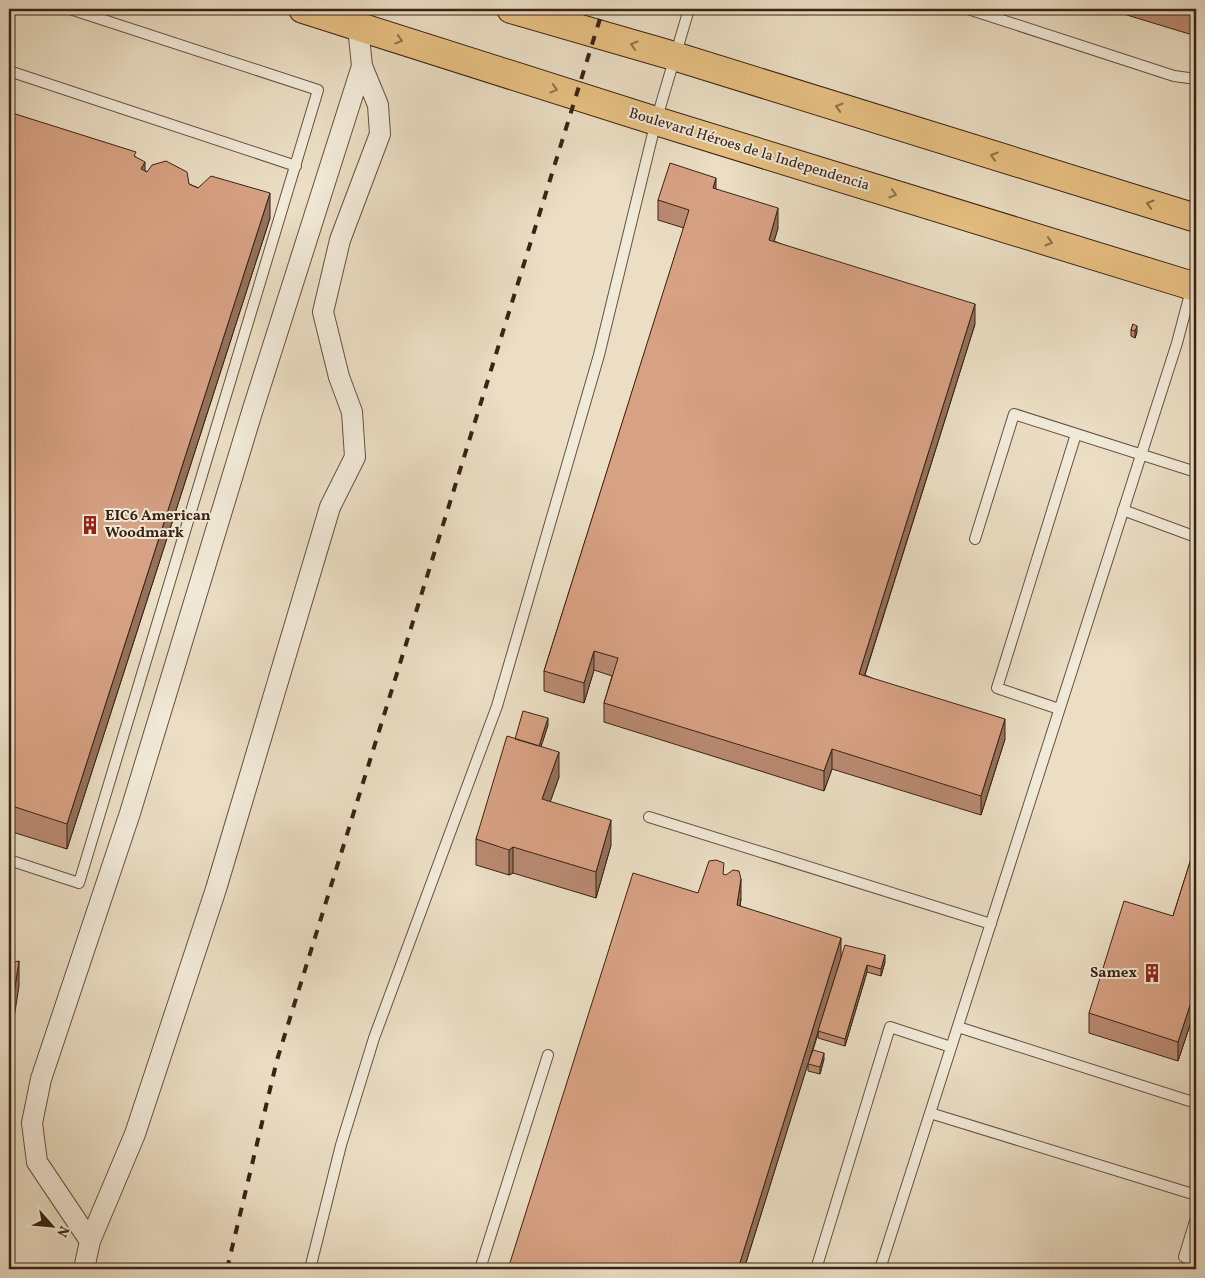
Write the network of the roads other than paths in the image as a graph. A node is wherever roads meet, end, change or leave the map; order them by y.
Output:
1 (70, 9) edge
2 (303, 9) edge
3 (511, 9) edge
4 (689, 9) edge
5 (968, 9) edge
6 (358, 27) junction
7 (674, 56) junction
8 (362, 66) junction
9 (9, 71) edge
10 (1196, 79) edge
11 (656, 121) junction
12 (296, 166) junction
13 (1196, 218) edge
14 (1195, 281) edge
15 (1076, 434) junction
16 (1141, 454) junction
17 (1196, 472) edge
18 (1123, 510) junction
19 (1196, 537) edge
20 (975, 539) dead end
21 (1059, 709) junction
22 (649, 817) dead end
23 (9, 860) edge
24 (991, 924) junction
25 (958, 1028) junction
26 (951, 1047) junction
27 (548, 1055) dead end
28 (1196, 1103) edge
29 (930, 1113) junction
30 (1196, 1195) edge
31 (1196, 1218) edge
32 (90, 1241) junction
33 (1196, 1260) edge
34 (84, 1269) edge
35 (310, 1269) edge
36 (480, 1269) edge
37 (816, 1269) edge
38 (880, 1269) edge

1 - 12 lane
2 - 6 main road, Boulevard Héroes de la Independencia
7 -> 3 main road
4 - 7 lane
5 - 10 lane
6 - 8 street
6 -> 11 main road, Boulevard Héroes de la Independencia
7 - 11 lane
13 -> 7 main road
8 - 32 street
8 - 32 street
9 - 12 lane
11 -> 14 main road, Boulevard Héroes de la Independencia
11 - 35 lane
12 - 23 lane
14 - 16 lane
15 - 16 lane
15 - 20 lane
15 - 21 lane
16 - 17 lane
16 - 18 lane
18 - 19 lane
18 - 21 lane
21 - 24 lane
22 - 24 lane
24 - 25 lane
25 - 26 lane
25 - 28 lane
26 - 29 lane
26 - 37 lane
27 - 36 lane
29 - 30 lane
29 - 38 lane
31 - 33 lane
32 - 34 street

